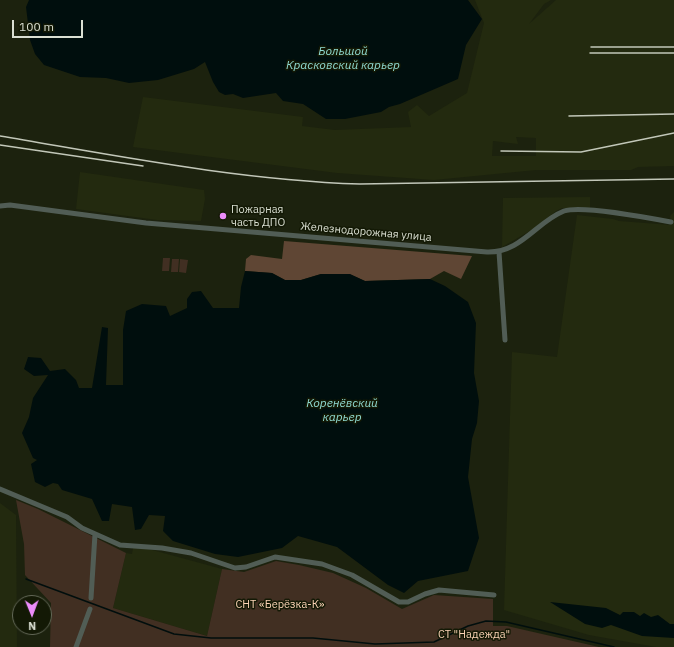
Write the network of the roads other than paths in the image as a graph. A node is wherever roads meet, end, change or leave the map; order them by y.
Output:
1 (0, 206) edge
2 (671, 222) dead end
3 (499, 252) junction
4 (505, 340) dead end
5 (0, 490) edge
6 (95, 534) junction
7 (494, 595) dead end
8 (91, 598) dead end
9 (90, 609) dead end
10 (76, 647) edge

1 - 3 street, Железнодорожная улица
2 - 3 street
3 - 4 street
5 - 6 street
6 - 7 street
6 - 8 street
9 - 10 street

